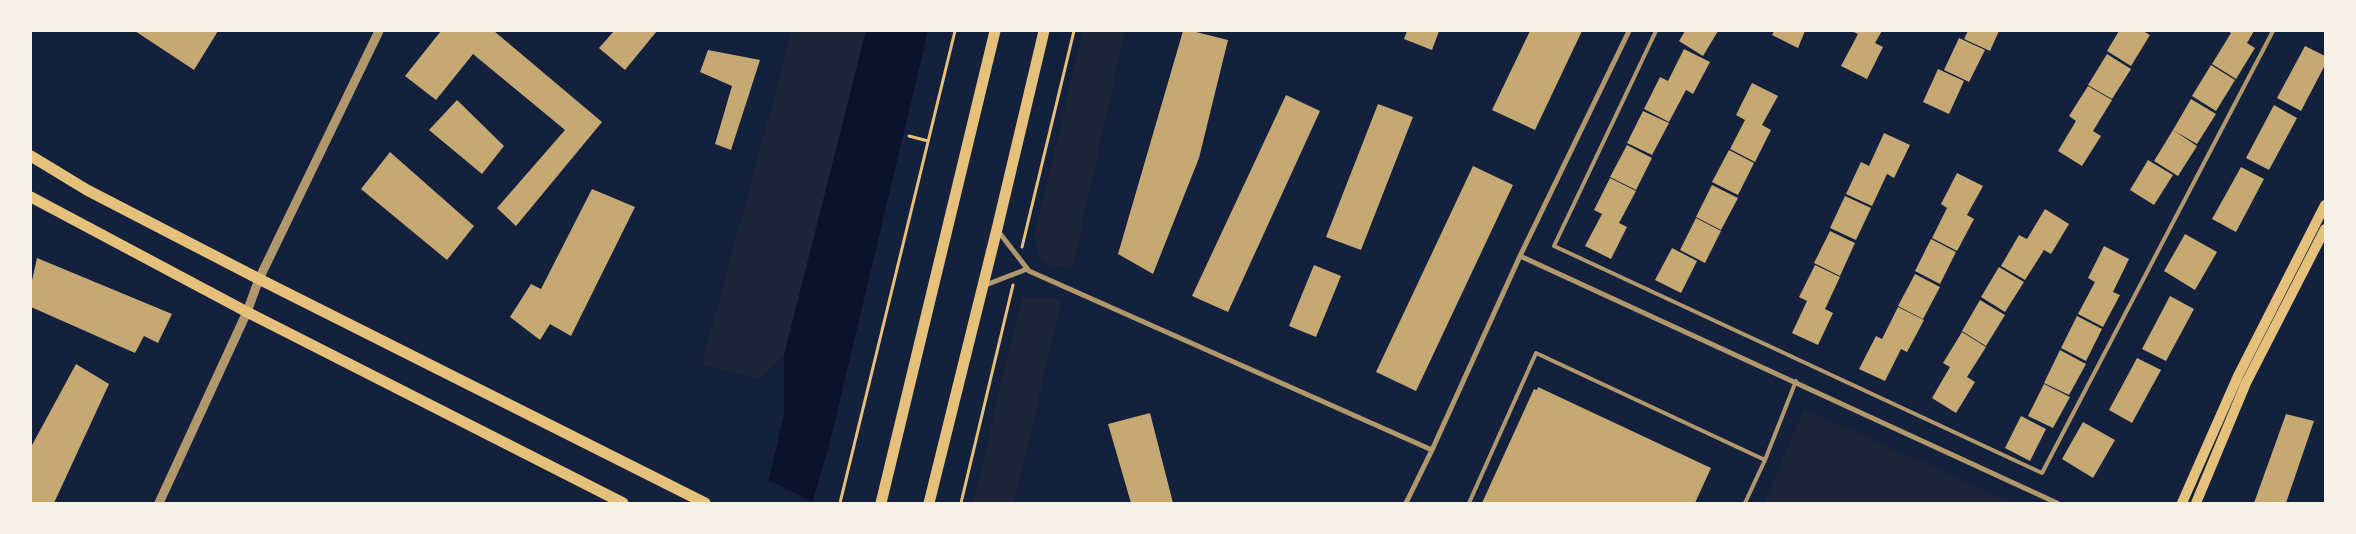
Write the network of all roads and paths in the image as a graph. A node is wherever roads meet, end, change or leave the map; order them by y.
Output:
1 (379, 31) edge
2 (955, 31) edge
3 (994, 31) edge
4 (1044, 31) edge
5 (1629, 31) edge
6 (1656, 31) edge
7 (2273, 31) edge
8 (909, 136) dead end
9 (928, 141) junction
10 (31, 156) edge
11 (31, 197) edge
12 (2325, 205) edge
13 (997, 229) junction
14 (2325, 229) edge
15 (1520, 256) junction
16 (1027, 269) junction
17 (258, 279) junction
18 (982, 287) junction
19 (247, 312) junction
20 (1796, 381) junction
21 (1432, 450) junction
22 (1765, 460) junction
23 (159, 503) edge
24 (623, 503) edge
25 (705, 503) edge
26 (840, 503) edge
27 (881, 503) edge
28 (929, 503) edge
29 (1406, 503) edge
30 (1469, 503) edge
31 (1745, 503) edge
32 (2057, 503) edge
33 (2182, 503) edge
34 (2196, 503) edge

1 - 17 street
2 - 9 path
3 - 27 main road
4 - 13 main road
5 - 15 street
6 - 7 lane
8 - 9 path
9 - 26 path
10 - 17 main road
11 - 19 main road
12 - 33 main road
13 - 16 street
13 - 18 main road
14 - 34 main road
15 - 20 street
15 - 21 street
16 - 18 street
16 - 21 street
17 - 19 street
17 - 25 main road
18 - 28 main road
19 - 23 street
19 - 24 main road
20 - 22 lane
20 - 32 street
21 - 29 street
22 - 30 lane
22 - 31 lane

